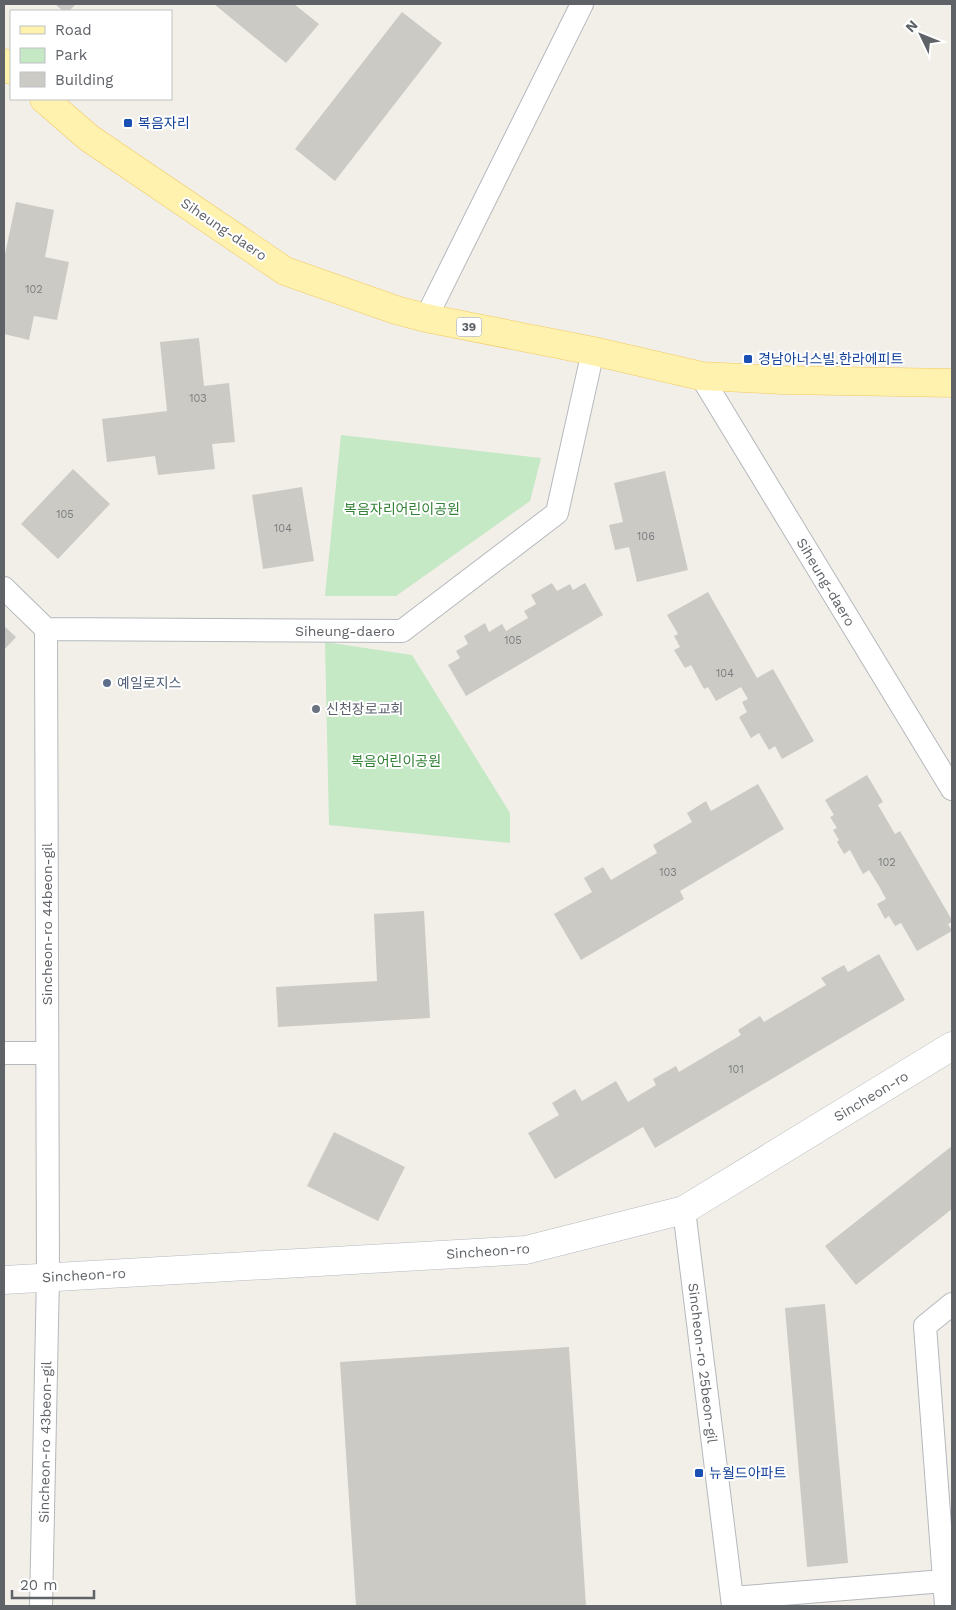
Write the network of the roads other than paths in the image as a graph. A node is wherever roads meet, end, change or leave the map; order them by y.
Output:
1 (582, 4) edge
2 (45, 100) edge
3 (426, 318) junction
4 (593, 351) junction
5 (700, 376) junction
6 (952, 383) edge
7 (4, 588) edge
8 (46, 628) junction
9 (952, 789) edge
10 (952, 1046) edge
11 (4, 1053) edge
12 (47, 1053) junction
13 (684, 1210) junction
14 (48, 1277) junction
15 (4, 1280) edge
16 (952, 1304) edge
17 (948, 1578) edge
18 (733, 1602) edge
19 (42, 1606) edge
20 (946, 1606) edge

1 - 3 street
2 - 3 main road, Siheung-daero / 39
3 - 4 main road, Siheung-daero / 39
4 - 5 main road, Siheung-daero / 39
4 - 8 street, Siheung-daero
5 - 6 main road, Siheung-daero / 39
5 - 9 street, Siheung-daero
7 - 8 street
8 - 12 street, Sincheon-ro 44beon-gil
10 - 13 street, Sincheon-ro
11 - 12 street
12 - 14 street, Sincheon-ro 44beon-gil
13 - 14 street, Sincheon-ro
13 - 18 street, Sincheon-ro 25beon-gil
14 - 15 street, Sincheon-ro
14 - 19 street, Sincheon-ro 43beon-gil
16 - 17 street
17 - 18 street
17 - 20 street

